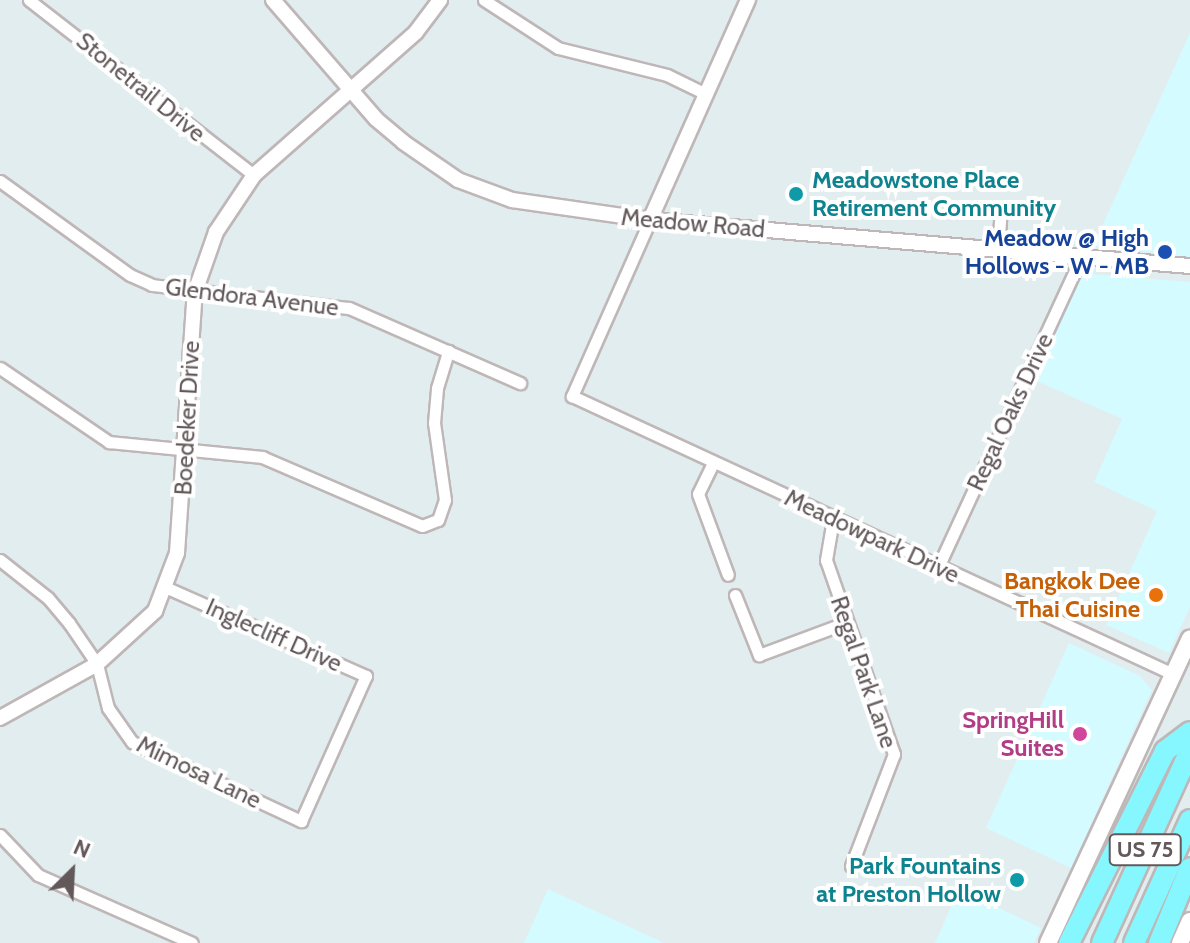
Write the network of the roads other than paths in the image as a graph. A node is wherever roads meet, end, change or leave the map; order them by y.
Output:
1 (29, 0) edge
2 (273, 0) edge
3 (440, 0) edge
4 (484, 0) edge
5 (748, 0) edge
6 (350, 90) junction
7 (706, 94) junction
8 (254, 175) junction
9 (0, 181) edge
10 (1001, 211) dead end
11 (650, 220) junction
12 (998, 250) junction
13 (1081, 257) junction
14 (1190, 266) edge
15 (195, 292) junction
16 (448, 351) junction
17 (0, 368) edge
18 (520, 383) dead end
19 (185, 447) junction
20 (713, 463) junction
21 (833, 519) junction
22 (0, 560) edge
23 (938, 567) junction
24 (728, 575) dead end
25 (167, 588) junction
26 (735, 595) dead end
27 (845, 623) junction
28 (1190, 638) edge
29 (97, 664) junction
30 (1173, 674) junction
31 (0, 718) edge
32 (1190, 732) edge
33 (1190, 751) edge
34 (1190, 820) edge
35 (301, 821) joint
36 (0, 835) edge
37 (851, 866) dead end
38 (1190, 868) edge
39 (1190, 921) edge
40 (192, 943) edge
41 (1048, 943) edge
42 (1069, 943) edge
43 (1102, 943) edge
44 (1134, 943) edge
45 (1159, 943) edge
46 (1180, 943) edge

1 - 8 street, Stonetrail Drive
2 - 6 street, Meadow Road
3 - 6 street, Boedeker Drive
4 - 7 street
5 - 7 street
6 - 8 street, Boedeker Drive
6 - 11 street, Meadow Road
7 - 11 street
8 - 15 street, Boedeker Drive
9 - 15 street, Glendora Avenue
10 - 12 street
11 - 12 street, Meadow Road
11 - 20 street, Meadowpark Drive
12 - 13 street, Meadow Road
13 - 14 street, Meadow Road
13 - 23 street, Regal Oaks Drive
15 - 16 street, Glendora Avenue
15 - 19 street, Boedeker Drive
16 - 18 street, Glendora Avenue
16 - 19 street
17 - 19 street
19 - 25 street, Boedeker Drive
20 - 21 street, Meadowpark Drive
20 - 24 street
21 - 23 street, Meadowpark Drive
21 - 27 street, Regal Park Lane
22 - 29 street, Mimosa Lane
23 - 30 street, Meadowpark Drive
25 - 29 street, Boedeker Drive
25 - 35 street, Inglecliff Drive
26 - 27 street
27 - 37 street, Regal Park Lane
28 - 30 main road
29 - 31 street, Boedeker Drive
29 - 35 street, Mimosa Lane
30 - 41 main road
32 - 42 highway
33 - 43 highway, US 75
34 - 44 highway, US 75
36 - 40 street
38 - 45 highway
39 - 46 main road

